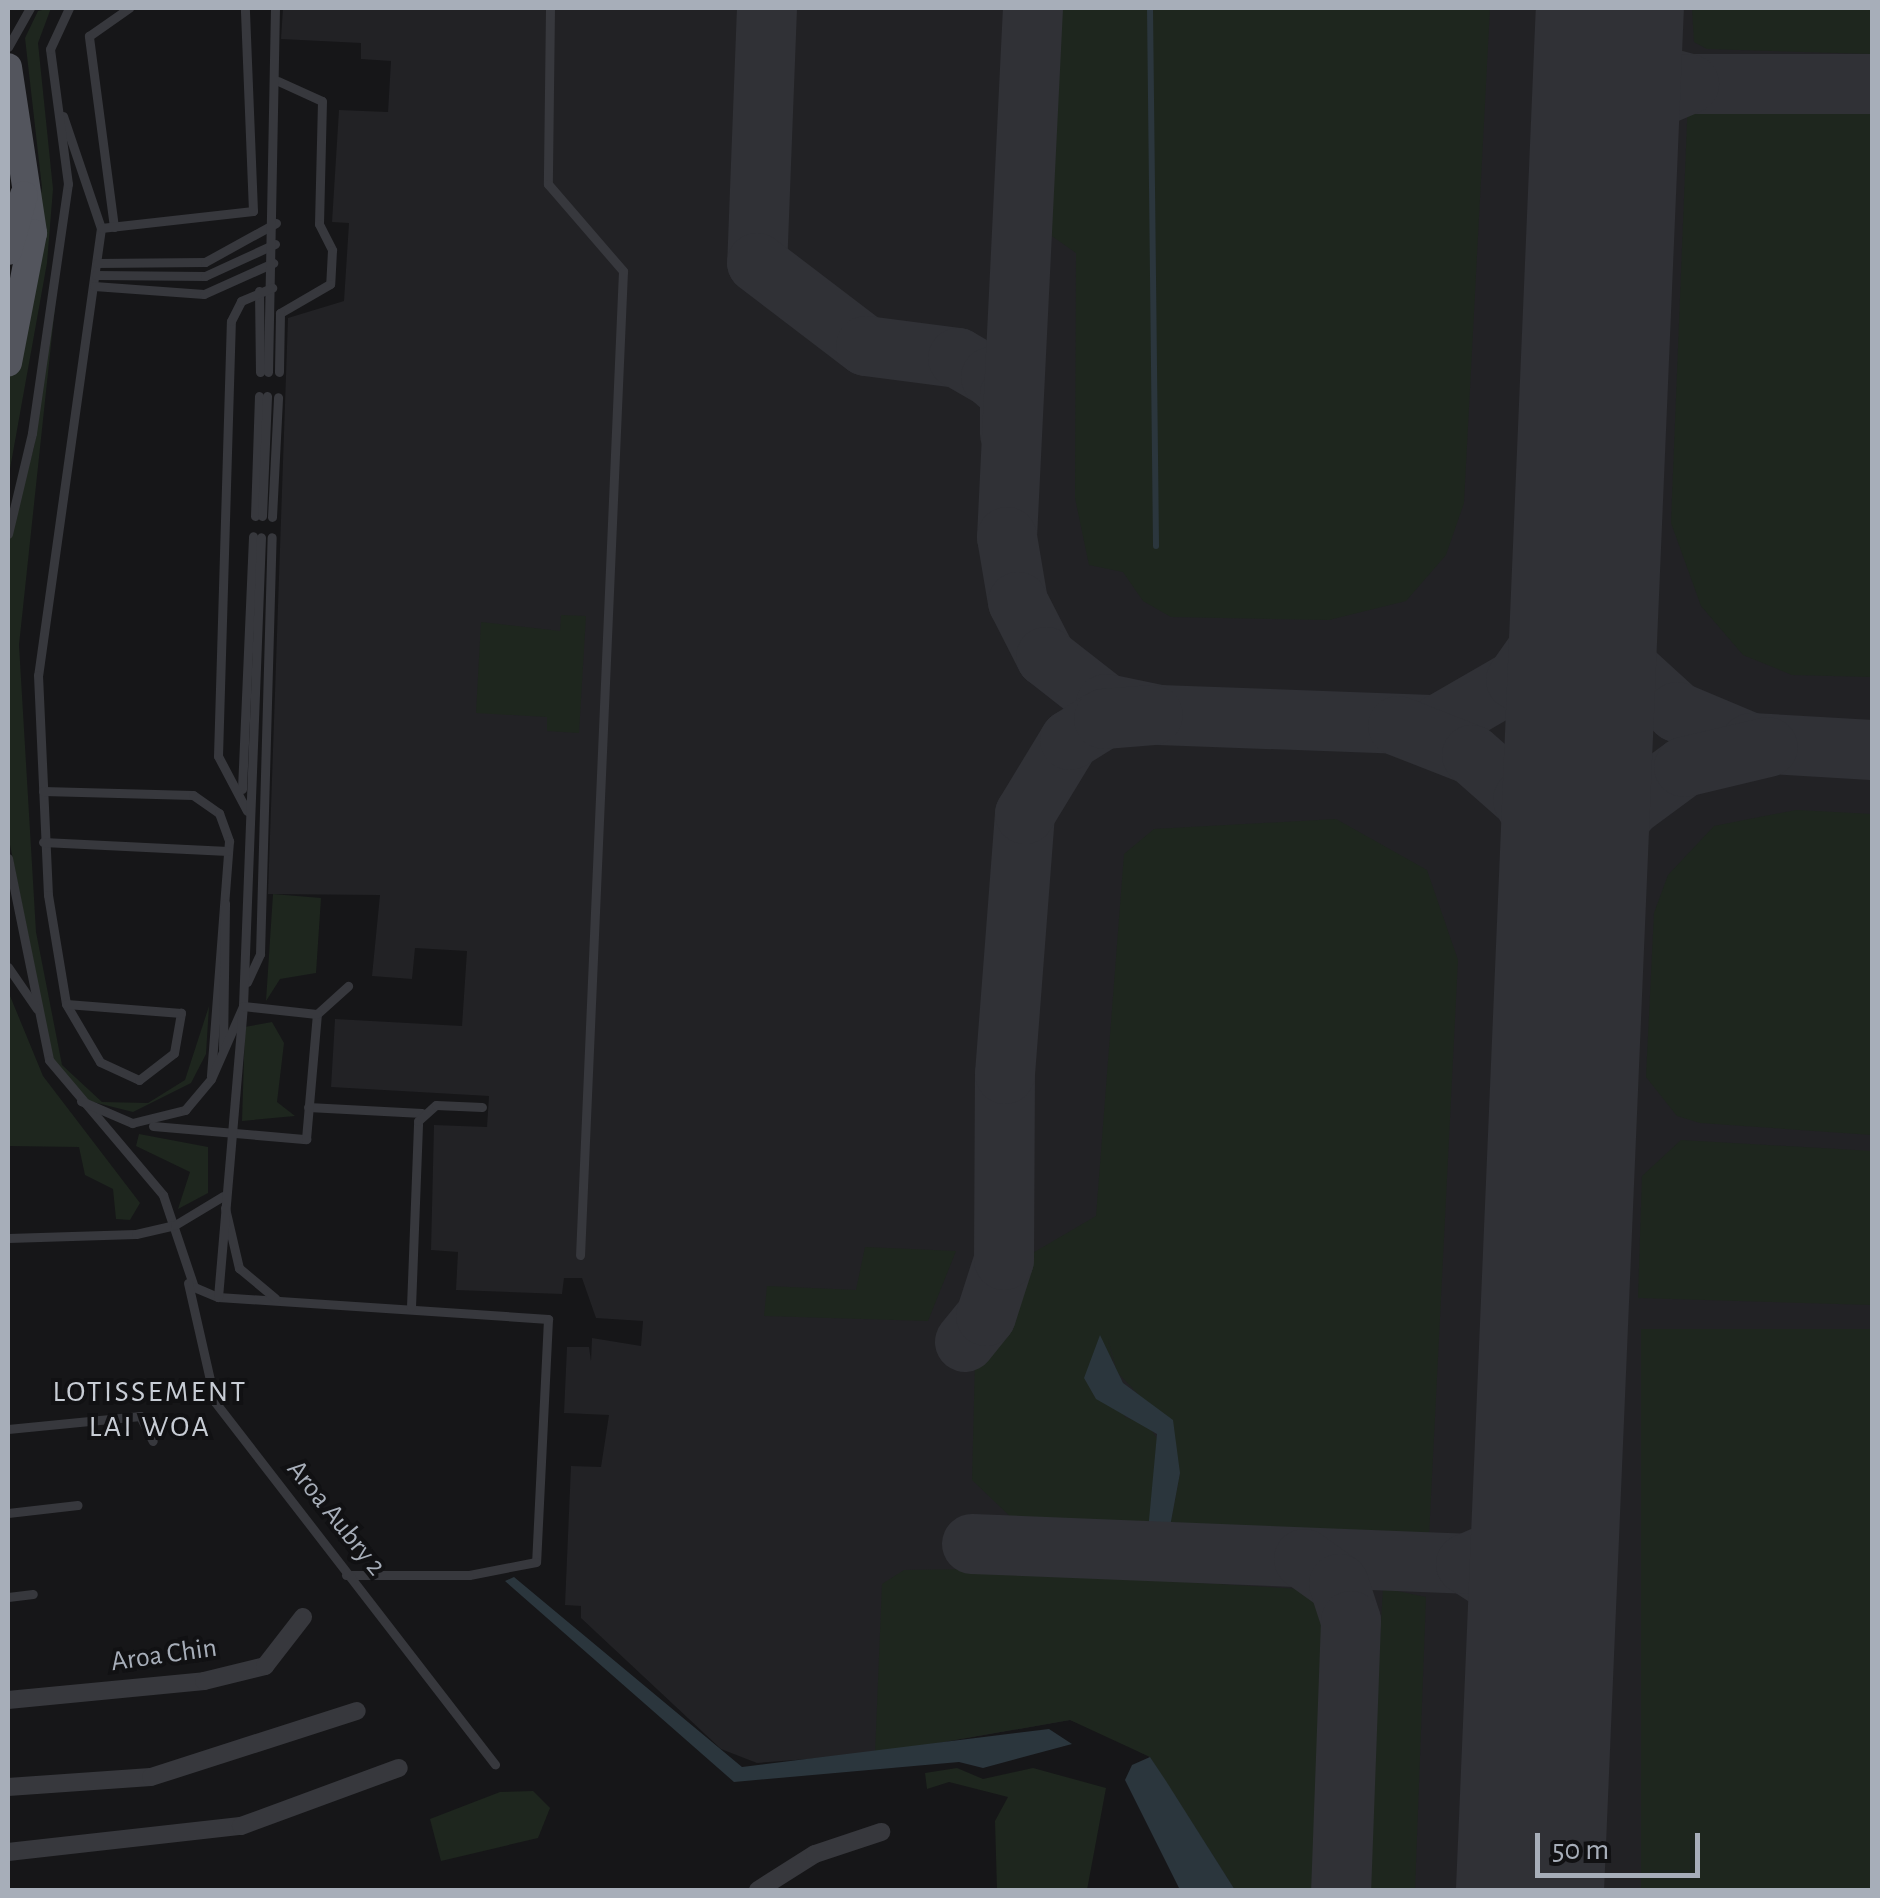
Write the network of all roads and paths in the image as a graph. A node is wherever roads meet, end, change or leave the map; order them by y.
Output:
1 (30, 8) edge
2 (69, 8) edge
3 (129, 8) edge
4 (245, 8) edge
5 (275, 8) edge
6 (550, 8) edge
7 (8, 47) edge
8 (8, 67) edge
9 (278, 81) junction
10 (64, 116) junction
11 (24, 194) junction
12 (276, 223) junction
13 (114, 227) junction
14 (101, 228) junction
15 (275, 244) junction
16 (8, 251) edge
17 (97, 263) junction
18 (274, 263) junction
19 (95, 281) junction
20 (272, 288) junction
21 (259, 292) junction
22 (8, 363) edge
23 (269, 372) junction
24 (268, 396) dead end
25 (263, 516) dead end
26 (8, 534) edge
27 (262, 537) junction
28 (242, 789) junction
29 (43, 791) junction
30 (250, 824) junction
31 (43, 842) junction
32 (228, 851) junction
33 (8, 858) edge
34 (225, 903) junction
35 (8, 966) edge
36 (348, 986) dead end
37 (244, 989) junction
38 (66, 1004) junction
39 (243, 1006) junction
40 (39, 1012) junction
41 (317, 1014) junction
42 (223, 1057) junction
43 (211, 1079) junction
44 (61, 1084) junction
45 (308, 1107) junction
46 (482, 1107) dead end
47 (422, 1112) junction
48 (144, 1124) junction
49 (230, 1134) junction
50 (223, 1196) junction
51 (175, 1225) junction
52 (8, 1238) edge
53 (580, 1255) dead end
54 (187, 1280) junction
55 (218, 1297) junction
56 (280, 1301) junction
57 (411, 1307) junction
58 (8, 1429) edge
59 (153, 1442) dead end
60 (78, 1505) dead end
61 (8, 1512) edge
62 (346, 1575) junction
63 (33, 1594) dead end
64 (8, 1597) edge
65 (303, 1617) dead end
66 (8, 1700) edge
67 (358, 1712) dead end
68 (495, 1764) dead end
69 (399, 1768) dead end
70 (8, 1787) edge
71 (882, 1832) dead end
72 (8, 1852) edge
73 (758, 1890) edge

1 - 7 lane
2 - 10 lane
3 - 13 lane
4 - 13 lane
5 - 9 lane
6 - 53 lane
8 - 11 main road
9 - 12 lane
9 - 23 lane
10 - 14 lane
10 - 26 lane
11 - 16 main road
11 - 22 main road
12 - 15 lane
12 - 17 lane
13 - 14 lane
14 - 17 lane
15 - 18 lane
15 - 19 lane
17 - 19 lane
18 - 19 lane
18 - 20 lane
19 - 29 lane
20 - 21 lane
20 - 23 lane
21 - 23 lane
21 - 28 lane
24 - 25 lane
27 - 28 lane
27 - 30 lane
27 - 37 lane
28 - 30 lane
29 - 31 lane
29 - 32 lane
30 - 37 lane
31 - 32 lane
31 - 38 lane
32 - 34 lane
33 - 40 lane
34 - 42 lane
34 - 43 lane
35 - 40 lane
36 - 41 lane
37 - 39 lane
38 - 38 lane
39 - 41 lane
39 - 42 lane
39 - 49 lane
40 - 44 lane
41 - 45 lane
42 - 43 lane
43 - 48 lane
44 - 48 lane
44 - 51 lane, Aroa Aubry 2
45 - 47 lane
45 - 49 lane
46 - 47 lane
47 - 57 lane
48 - 49 lane
49 - 50 lane
50 - 51 lane
50 - 55 lane
50 - 56 lane
51 - 52 lane
51 - 54 lane, Aroa Aubry 2
54 - 55 lane
54 - 62 lane, Aroa Aubry 2
55 - 56 lane
56 - 57 lane
57 - 62 lane
58 - 59 lane
60 - 61 lane
62 - 68 lane, Aroa Aubry 2
63 - 64 lane
65 - 66 street, Aroa Chin
67 - 70 street
69 - 72 street
71 - 73 street

